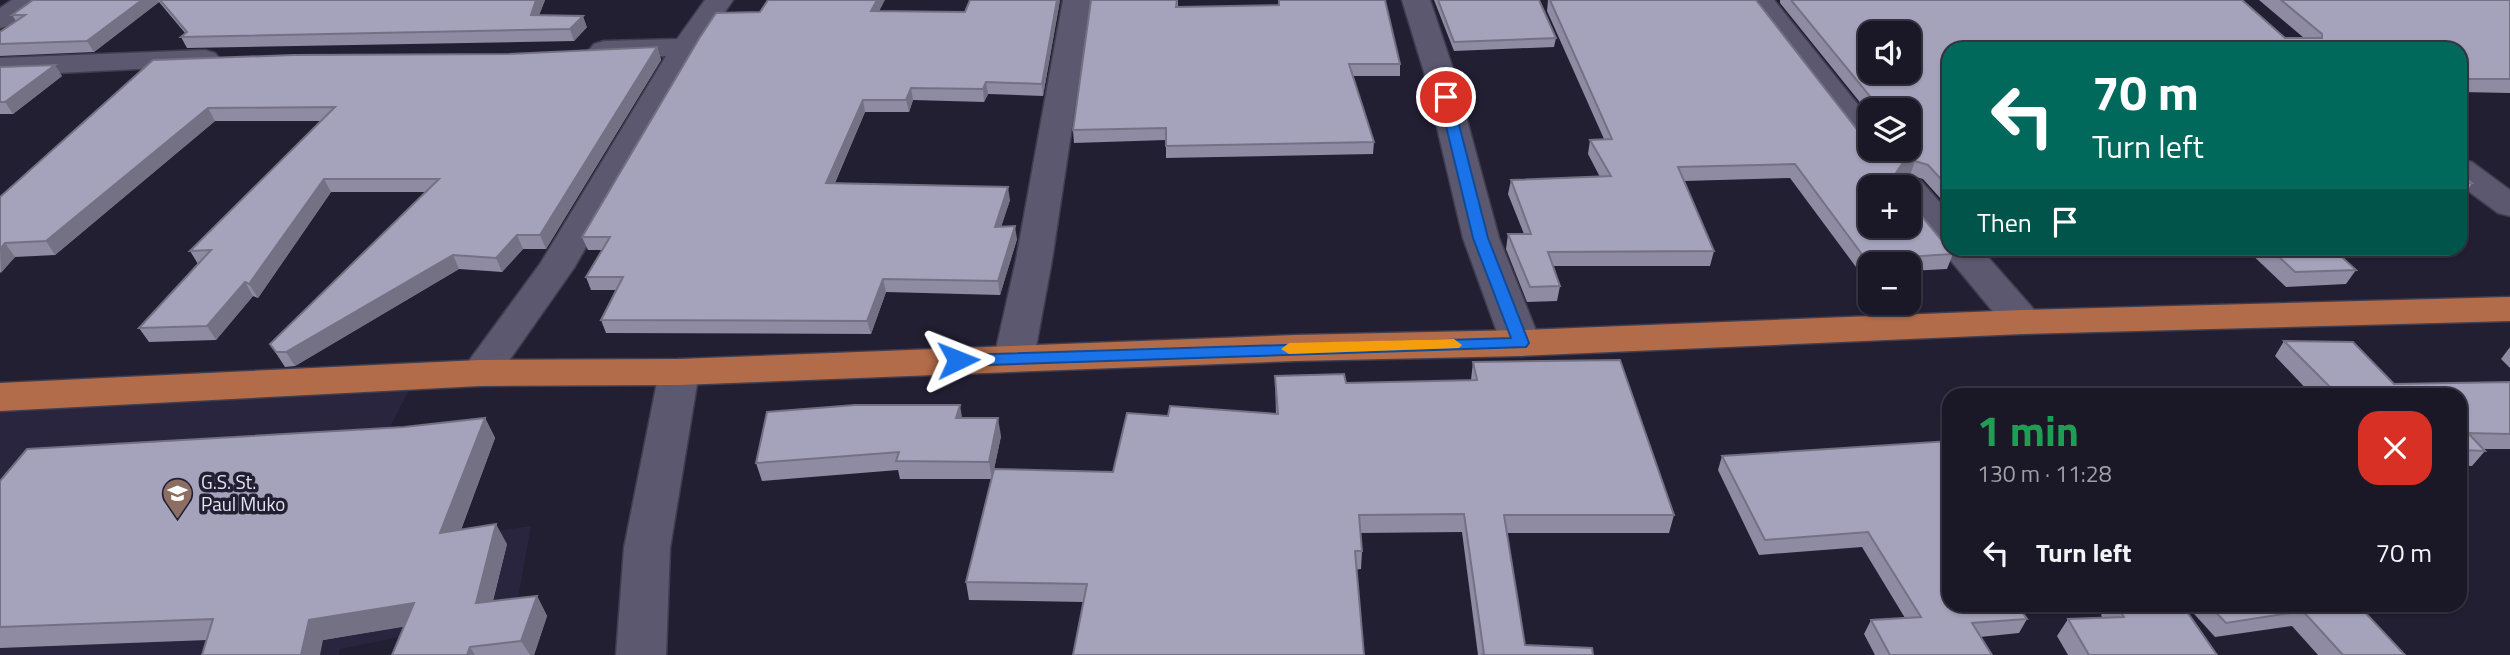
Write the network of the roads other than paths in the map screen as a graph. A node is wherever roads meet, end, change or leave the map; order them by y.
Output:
1 (31, 0) edge
2 (719, 0) edge
3 (1077, 0) edge
4 (1416, 0) edge
5 (1760, 0) edge
6 (0, 20) edge
7 (686, 47) junction
8 (575, 51) edge
9 (230, 58) edge
10 (0, 66) edge
11 (1858, 125) edge
12 (1886, 161) edge
13 (2467, 174) edge
14 (1898, 175) edge
15 (1921, 202) edge
16 (2510, 206) edge
17 (1942, 227) edge
18 (1967, 256) edge
19 (2510, 309) edge
20 (2023, 322) junction
21 (1521, 343) junction
22 (1013, 358) junction
23 (679, 372) junction
24 (480, 373) junction
25 (0, 397) edge
26 (641, 655) edge

1 - 6 street
2 - 7 street
3 - 22 street
4 - 21 street
5 - 11 street
7 - 8 street
7 - 24 street
9 - 10 street
12 - 14 street
13 - 16 street
15 - 17 street
18 - 20 street
19 - 20 highway
20 - 21 highway
21 - 22 highway
22 - 23 highway
23 - 24 highway
23 - 26 street
24 - 25 highway

